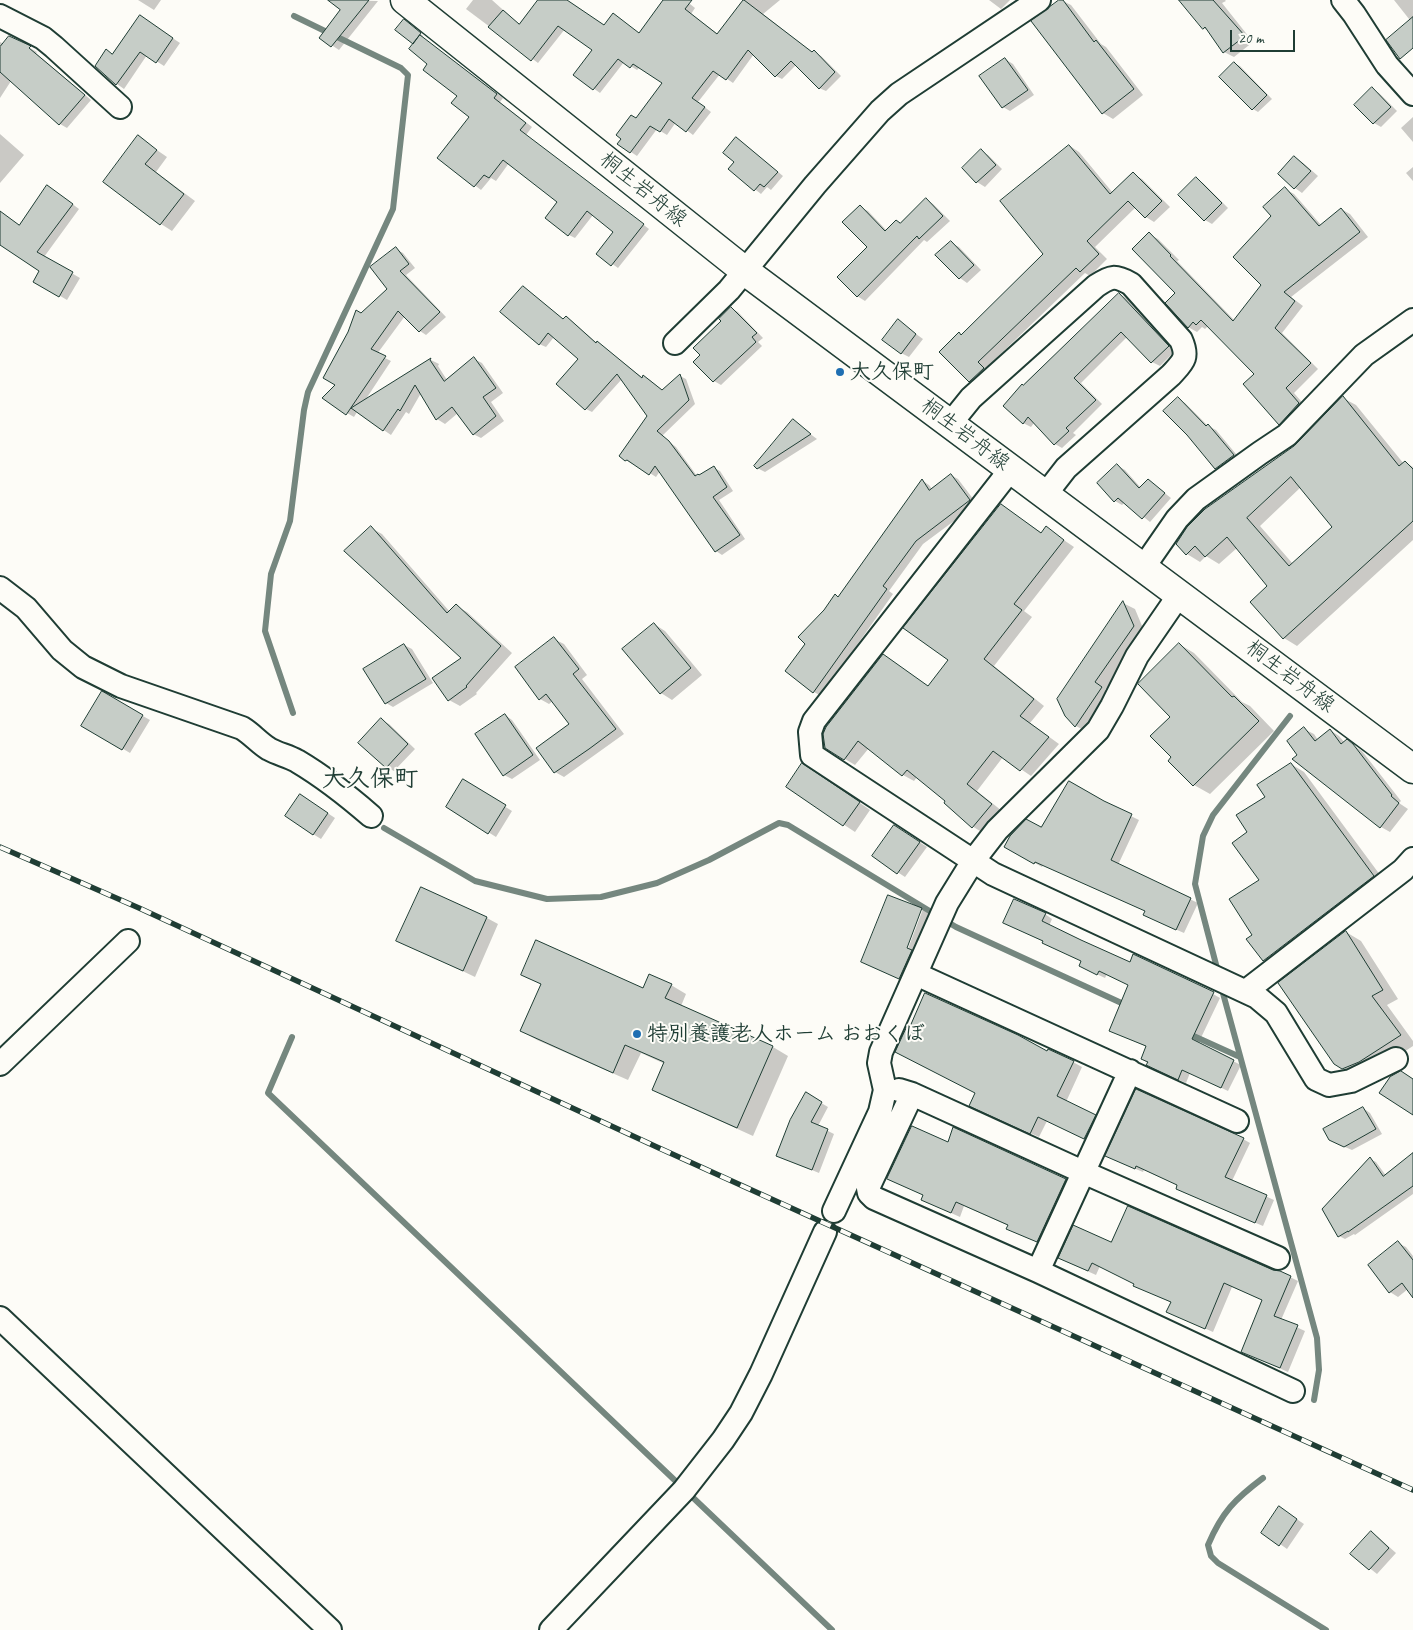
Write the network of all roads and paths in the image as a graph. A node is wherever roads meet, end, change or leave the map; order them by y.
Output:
1 (406, 0) edge
2 (1039, 0) edge
3 (1355, 5) edge
4 (0, 16) edge
5 (1413, 94) edge
6 (120, 108) dead end
7 (745, 271) junction
8 (1413, 320) edge
9 (675, 343) dead end
10 (950, 424) junction
11 (1011, 469) junction
12 (1045, 495) junction
13 (1143, 568) junction
14 (0, 588) edge
15 (1179, 595) junction
16 (1413, 769) edge
17 (371, 816) dead end
18 (1413, 859) edge
19 (973, 861) junction
20 (128, 941) dead end
21 (916, 974) junction
22 (1246, 992) junction
23 (1396, 1059) dead end
24 (0, 1064) edge
25 (1130, 1072) junction
26 (885, 1090) junction
27 (912, 1094) junction
28 (1237, 1121) dead end
29 (1083, 1172) junction
30 (834, 1211) dead end
31 (825, 1232) dead end
32 (1278, 1258) dead end
33 (1038, 1271) junction
34 (0, 1318) edge
35 (1293, 1391) dead end
36 (330, 1630) edge
37 (551, 1630) edge

1 - 7 main road, 桐生岩舟線
2 - 7 street
3 - 5 street
4 - 6 street
7 - 9 street
7 - 10 main road, 桐生岩舟線
8 - 13 street
10 - 11 main road, 桐生岩舟線
10 - 12 street
11 - 12 main road, 桐生岩舟線
11 - 19 street
12 - 13 main road, 桐生岩舟線
13 - 15 main road, 桐生岩舟線
14 - 17 street
15 - 16 main road, 桐生岩舟線
15 - 19 street
18 - 22 street
19 - 21 street
19 - 22 street
20 - 24 street
21 - 25 street
21 - 26 street
22 - 23 street
25 - 28 street
25 - 29 street
26 - 27 street
26 - 30 street
27 - 29 street
27 - 33 street
29 - 32 street
29 - 33 street
31 - 37 street
33 - 35 street
34 - 36 street

